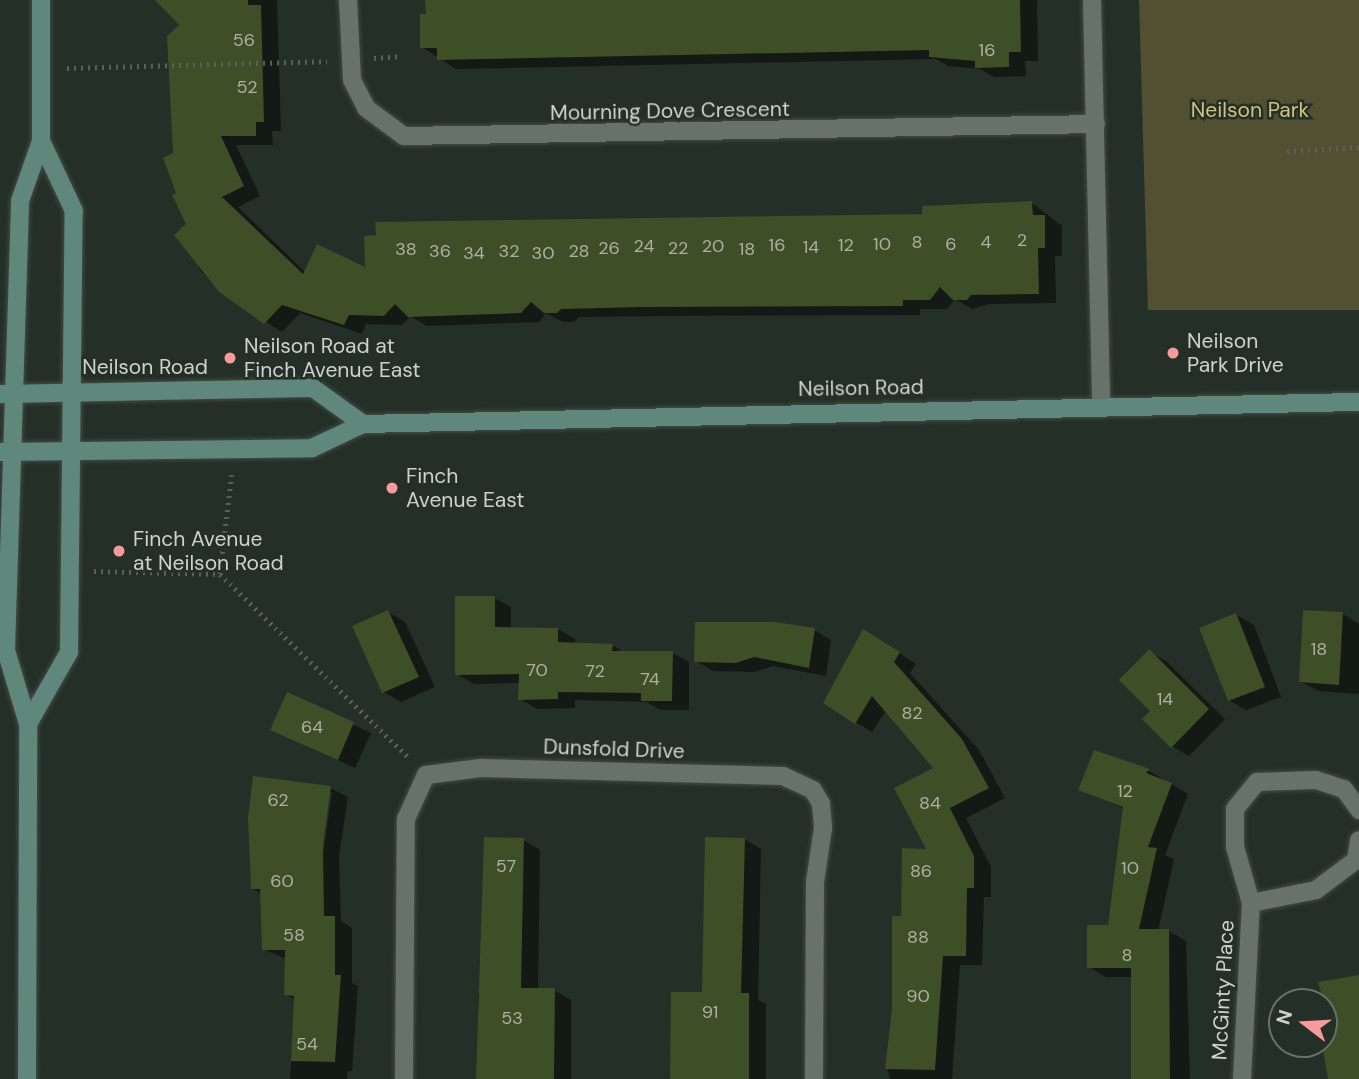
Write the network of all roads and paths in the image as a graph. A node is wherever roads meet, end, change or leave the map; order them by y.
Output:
1 (41, 0) edge
2 (348, 0) edge
3 (1092, 0) edge
4 (400, 56) dead end
5 (348, 61) junction
6 (41, 69) junction
7 (1096, 124) junction
8 (41, 141) junction
9 (1359, 147) edge
10 (1287, 151) dead end
11 (73, 390) junction
12 (5, 393) edge
13 (1359, 402) edge
14 (1101, 406) junction
15 (363, 424) junction
16 (236, 449) junction
17 (72, 451) junction
18 (5, 452) edge
19 (69, 571) junction
20 (220, 574) junction
21 (28, 724) junction
22 (426, 775) junction
23 (1359, 810) edge
24 (1359, 839) edge
25 (1251, 902) junction
26 (27, 1079) edge
27 (404, 1079) edge
28 (814, 1079) edge
29 (1242, 1079) edge

1 - 6 main road
2 - 5 street, Mourning Dove Crescent
3 - 7 street
4 - 5 path
5 - 6 path
5 - 7 street, Mourning Dove Crescent
6 - 8 main road
7 - 14 street
8 - 11 main road
8 - 12 main road
9 - 10 path
11 - 12 main road, Neilson Road
11 - 15 main road, Neilson Road
11 - 17 main road
12 - 18 main road
13 - 14 main road, Neilson Road
14 - 15 main road, Neilson Road
15 - 16 main road, Neilson Road
16 - 17 main road, Neilson Road
16 - 20 path
17 - 18 main road, Neilson Road
17 - 19 main road
18 - 21 main road
19 - 20 path
19 - 21 main road
20 - 22 path
21 - 26 main road
22 - 27 street
22 - 28 street, Dunsfold Drive
23 - 25 street, McGinty Place
24 - 25 street, McGinty Place
25 - 29 street, McGinty Place

